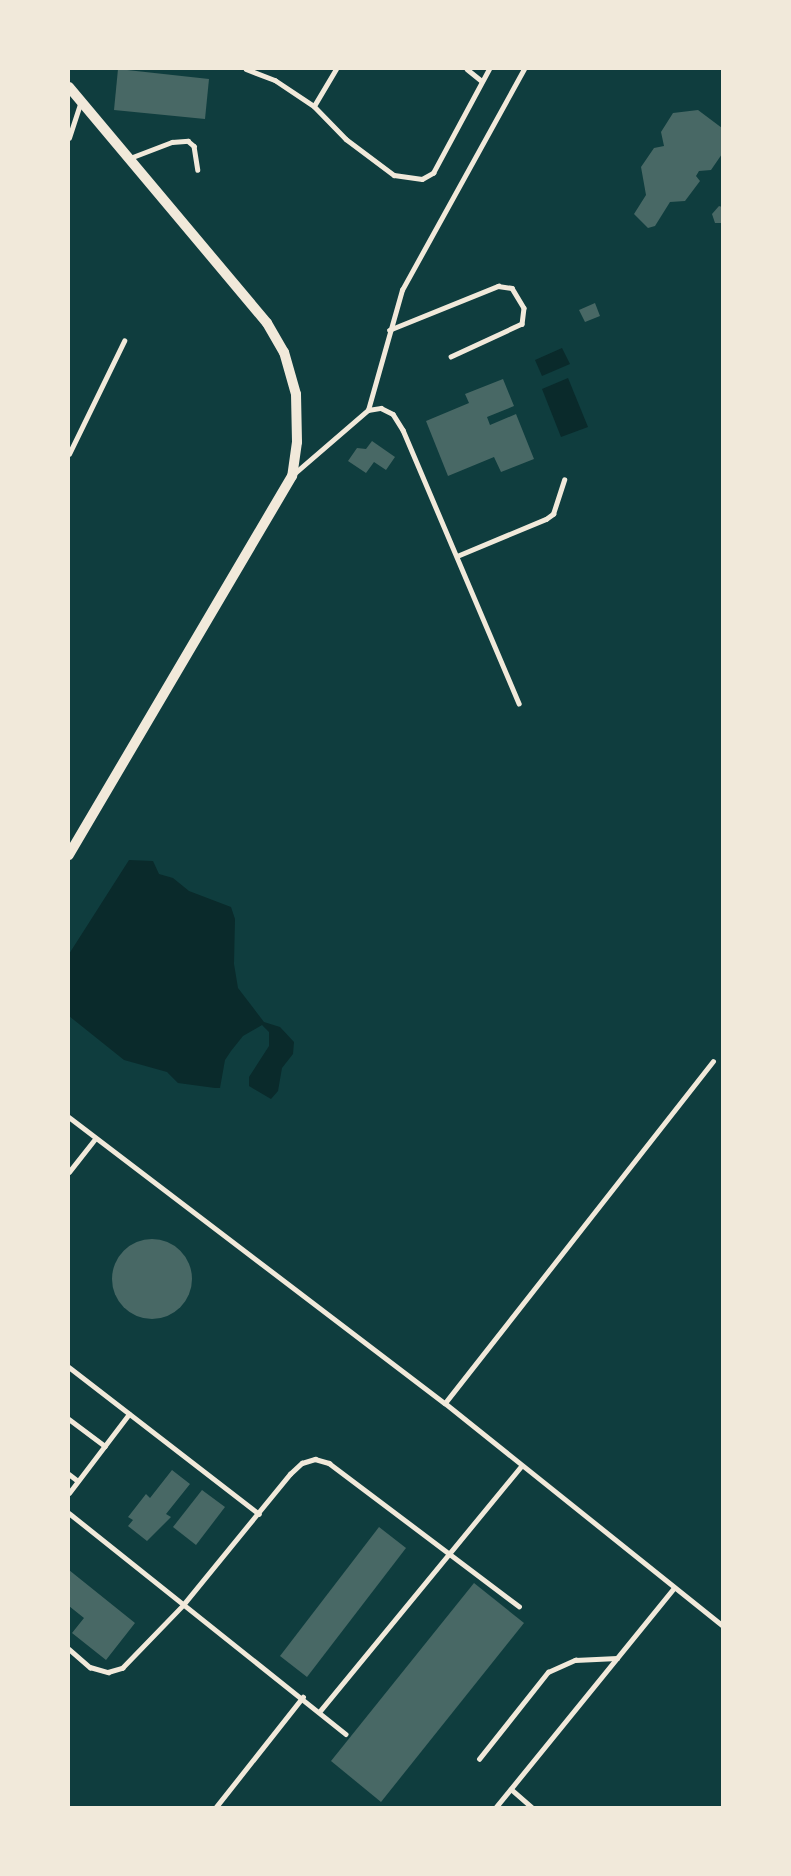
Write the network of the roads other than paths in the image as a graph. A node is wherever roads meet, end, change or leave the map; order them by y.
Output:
1 (246, 69) edge
2 (336, 69) edge
3 (467, 69) edge
4 (489, 69) edge
5 (524, 69) edge
6 (482, 81) junction
7 (69, 87) edge
8 (81, 102) junction
9 (314, 106) junction
10 (69, 138) edge
11 (129, 159) junction
12 (198, 170) dead end
13 (389, 330) junction
14 (124, 341) dead end
15 (451, 357) dead end
16 (368, 410) junction
17 (69, 454) edge
18 (292, 476) junction
19 (564, 480) dead end
20 (457, 556) junction
21 (519, 703) dead end
22 (69, 855) edge
23 (712, 1061) dead end
24 (69, 1117) edge
25 (95, 1139) junction
26 (69, 1158) edge
27 (76, 1163) junction
28 (69, 1172) edge
29 (69, 1367) edge
30 (445, 1403) junction
31 (129, 1414) junction
32 (69, 1419) edge
33 (105, 1446) junction
34 (521, 1466) junction
35 (69, 1474) edge
36 (78, 1481) junction
37 (69, 1493) edge
38 (69, 1513) edge
39 (259, 1514) junction
40 (448, 1553) junction
41 (674, 1588) junction
42 (183, 1605) junction
43 (519, 1606) dead end
44 (722, 1625) edge
45 (69, 1648) edge
46 (617, 1658) junction
47 (303, 1697) junction
48 (320, 1711) junction
49 (346, 1734) dead end
50 (479, 1759) dead end
51 (511, 1789) junction
52 (216, 1807) edge
53 (496, 1807) edge
54 (532, 1807) edge

1 - 9 lane
2 - 9 lane
3 - 6 lane
4 - 6 lane
5 - 13 lane
6 - 9 lane
7 - 8 street
8 - 10 lane
8 - 11 street
11 - 12 lane
11 - 18 street
13 - 15 lane
13 - 16 lane
14 - 17 lane
16 - 18 lane
16 - 20 lane
18 - 22 street
19 - 20 lane
20 - 21 lane
23 - 30 lane
24 - 25 lane
25 - 27 lane
25 - 30 lane
26 - 27 lane
27 - 28 lane
29 - 31 lane
30 - 34 lane
31 - 33 lane
31 - 39 lane
32 - 33 lane
33 - 36 lane
34 - 40 lane
34 - 41 lane
35 - 36 lane
36 - 37 lane
38 - 42 lane
39 - 40 lane
39 - 42 lane
40 - 43 lane
40 - 48 lane
41 - 44 lane
41 - 46 lane
42 - 45 lane
42 - 47 lane
46 - 50 lane
46 - 51 lane
47 - 48 lane
47 - 52 lane
48 - 49 lane
51 - 53 lane
51 - 54 lane

